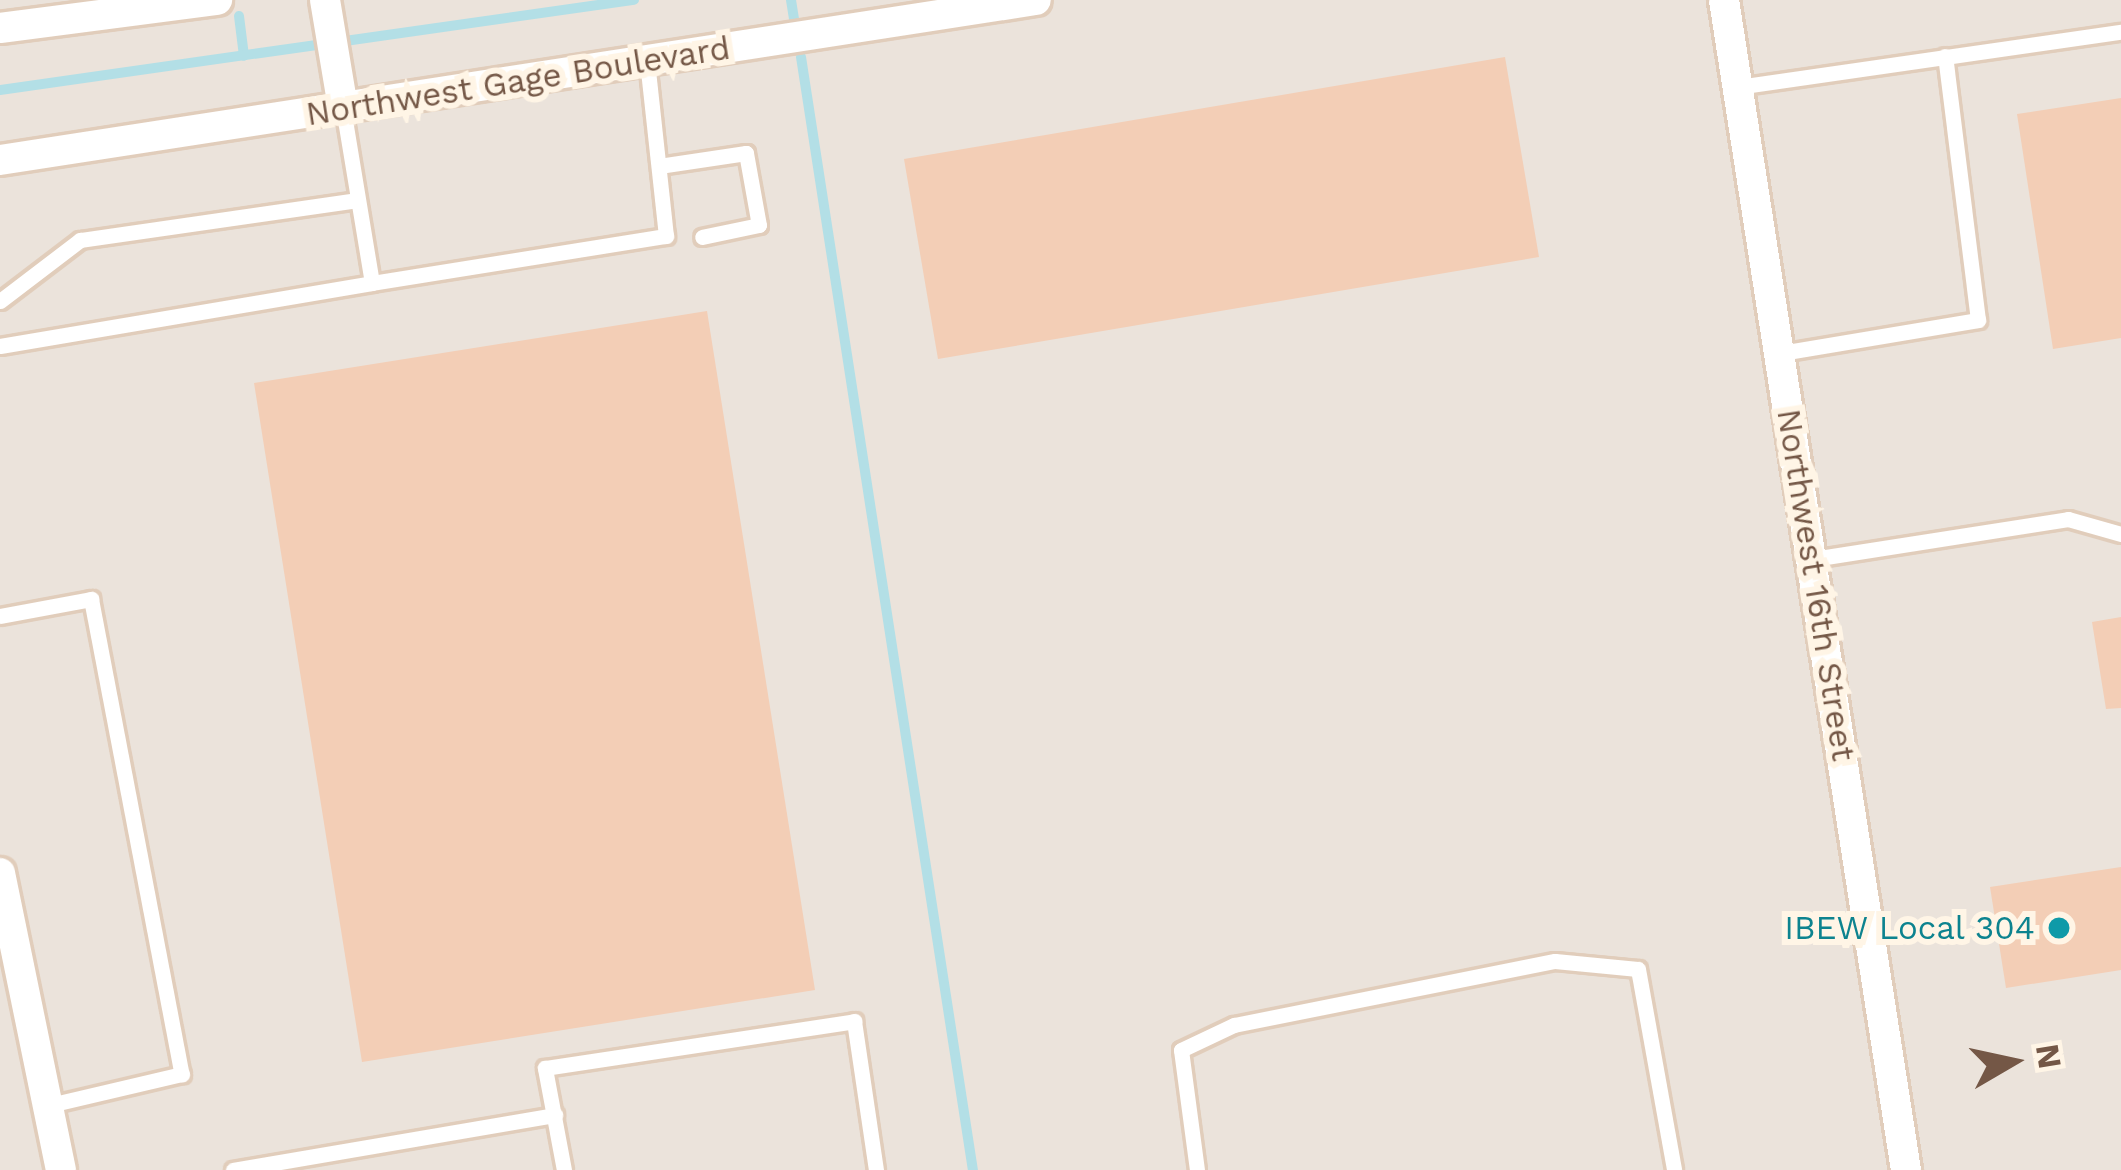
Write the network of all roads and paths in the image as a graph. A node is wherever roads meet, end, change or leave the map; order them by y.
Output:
1 (217, 0) edge
2 (325, 0) edge
3 (1036, 0) edge
4 (1724, 0) edge
5 (0, 28) edge
6 (2121, 32) edge
7 (1945, 56) junction
8 (647, 61) junction
9 (1737, 87) junction
10 (343, 108) junction
11 (0, 160) edge
12 (658, 166) junction
13 (357, 200) junction
14 (701, 237) dead end
15 (372, 283) junction
16 (0, 301) edge
17 (0, 346) edge
18 (1780, 353) junction
19 (2121, 534) edge
20 (1813, 559) junction
21 (4, 615) edge
22 (0, 873) edge
23 (50, 1105) junction
24 (555, 1115) junction
25 (61, 1170) edge
26 (233, 1170) edge
27 (564, 1170) edge
28 (876, 1170) edge
29 (1197, 1170) edge
30 (1674, 1170) edge
31 (1906, 1170) edge

1 - 5 street
2 - 10 street
3 - 8 street, Northwest Gage Boulevard
4 - 9 street, Northwest 16th Street
6 - 7 lane
7 - 9 lane
7 - 18 lane
8 - 10 street, Northwest Gage Boulevard
8 - 12 lane
9 - 18 street, Northwest 16th Street
10 - 11 street, Northwest Gage Boulevard
10 - 13 lane
12 - 14 lane
12 - 15 lane
13 - 15 lane
13 - 16 lane
15 - 17 lane
18 - 20 street, Northwest 16th Street
19 - 20 lane
20 - 31 street, Northwest 16th Street
21 - 23 lane
22 - 23 street
23 - 25 street
24 - 26 lane
24 - 27 lane
24 - 28 lane
29 - 30 lane

